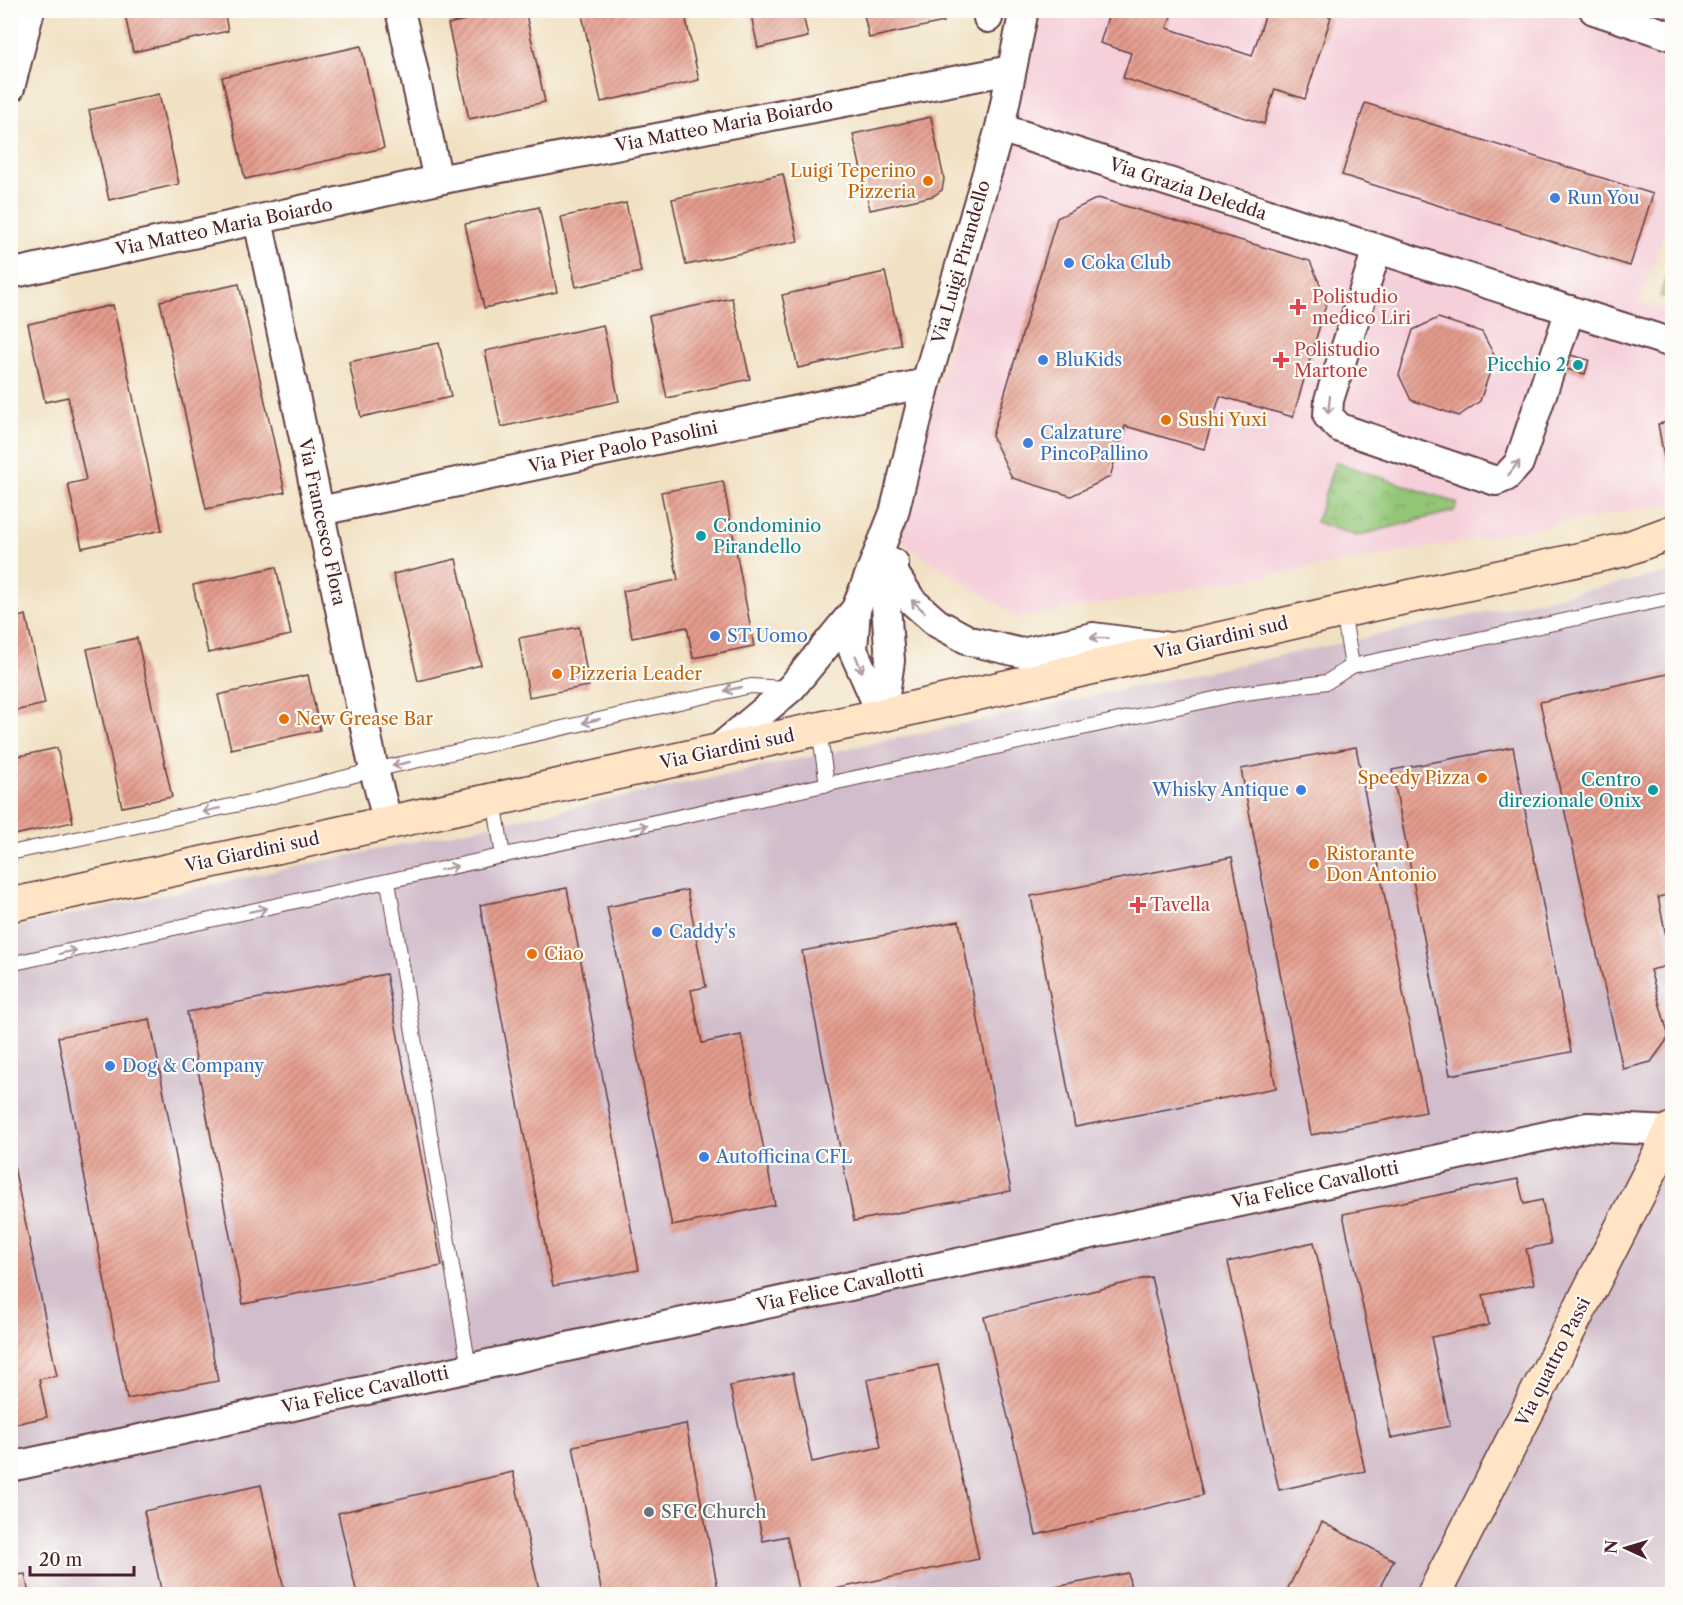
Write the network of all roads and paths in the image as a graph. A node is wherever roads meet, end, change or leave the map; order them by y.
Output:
1 (30, 10) edge
2 (400, 10) edge
3 (1024, 10) edge
4 (1594, 10) edge
5 (1672, 36) edge
6 (1011, 70) junction
7 (10, 88) edge
8 (1000, 129) junction
9 (438, 180) junction
10 (258, 220) junction
11 (1377, 249) junction
12 (10, 274) edge
13 (1570, 310) junction
14 (1672, 342) edge
15 (926, 382) junction
16 (320, 511) junction
17 (894, 513) junction
18 (1672, 532) edge
19 (1623, 550) junction
20 (1672, 555) edge
21 (894, 573) junction
22 (1671, 598) dead end
23 (856, 609) junction
24 (1343, 611) junction
25 (1178, 648) junction
26 (1352, 666) junction
27 (791, 688) junction
28 (882, 715) junction
29 (819, 729) junction
30 (716, 751) junction
31 (374, 770) junction
32 (827, 785) junction
33 (494, 800) junction
34 (388, 823) junction
35 (10, 853) edge
36 (502, 856) junction
37 (388, 882) junction
38 (10, 905) edge
39 (10, 964) edge
40 (1672, 1130) edge
41 (469, 1368) junction
42 (10, 1467) edge
43 (1434, 1594) edge

1 - 7 street
2 - 9 street
3 - 6 street, Via Luigi Pirandello
4 - 5 street
6 - 8 street, Via Luigi Pirandello
6 - 9 street, Via Matteo Maria Boiardo
8 - 11 street, Via Grazia Deledda
8 - 15 street, Via Luigi Pirandello
9 - 10 street, Via Matteo Maria Boiardo
10 - 12 street, Via Matteo Maria Boiardo
10 - 16 street, Via Francesco Flora
11 - 13 street, Via Grazia Deledda
11 -> 13 street
13 - 14 street, Via Grazia Deledda
15 - 16 street, Via Pier Paolo Pasolini
15 - 17 street, Via Luigi Pirandello
16 - 31 street, Via Francesco Flora
17 - 21 street, Via Luigi Pirandello
17 - 23 street, Via Luigi Pirandello
18 - 19 main road, Via Giardini sud
19 - 20 main road, Via Giardini sud
19 - 24 main road, Via Giardini sud
25 -> 21 street
21 - 28 street, Via Luigi Pirandello
22 - 26 lane
23 - 27 street, Via Luigi Pirandello
23 -> 28 street, Via Luigi Pirandello
24 - 25 main road, Via Giardini sud
24 - 26 lane
25 - 28 main road, Via Giardini sud
26 - 32 lane
27 - 30 street, Via Luigi Pirandello
27 -> 31 lane
28 - 29 main road, Via Giardini sud
29 - 30 main road, Via Giardini sud
29 - 32 lane, Via Giardini sud
30 - 33 main road, Via Giardini sud
31 - 34 street, Via Francesco Flora
31 -> 35 lane
36 -> 32 lane
33 - 34 main road, Via Giardini sud
33 - 36 lane
34 - 38 main road, Via Giardini sud
37 -> 36 lane
39 -> 37 lane
37 - 41 lane
40 - 41 street, Via Felice Cavallotti
40 - 43 main road, Via quattro Passi
41 - 42 street, Via Felice Cavallotti

